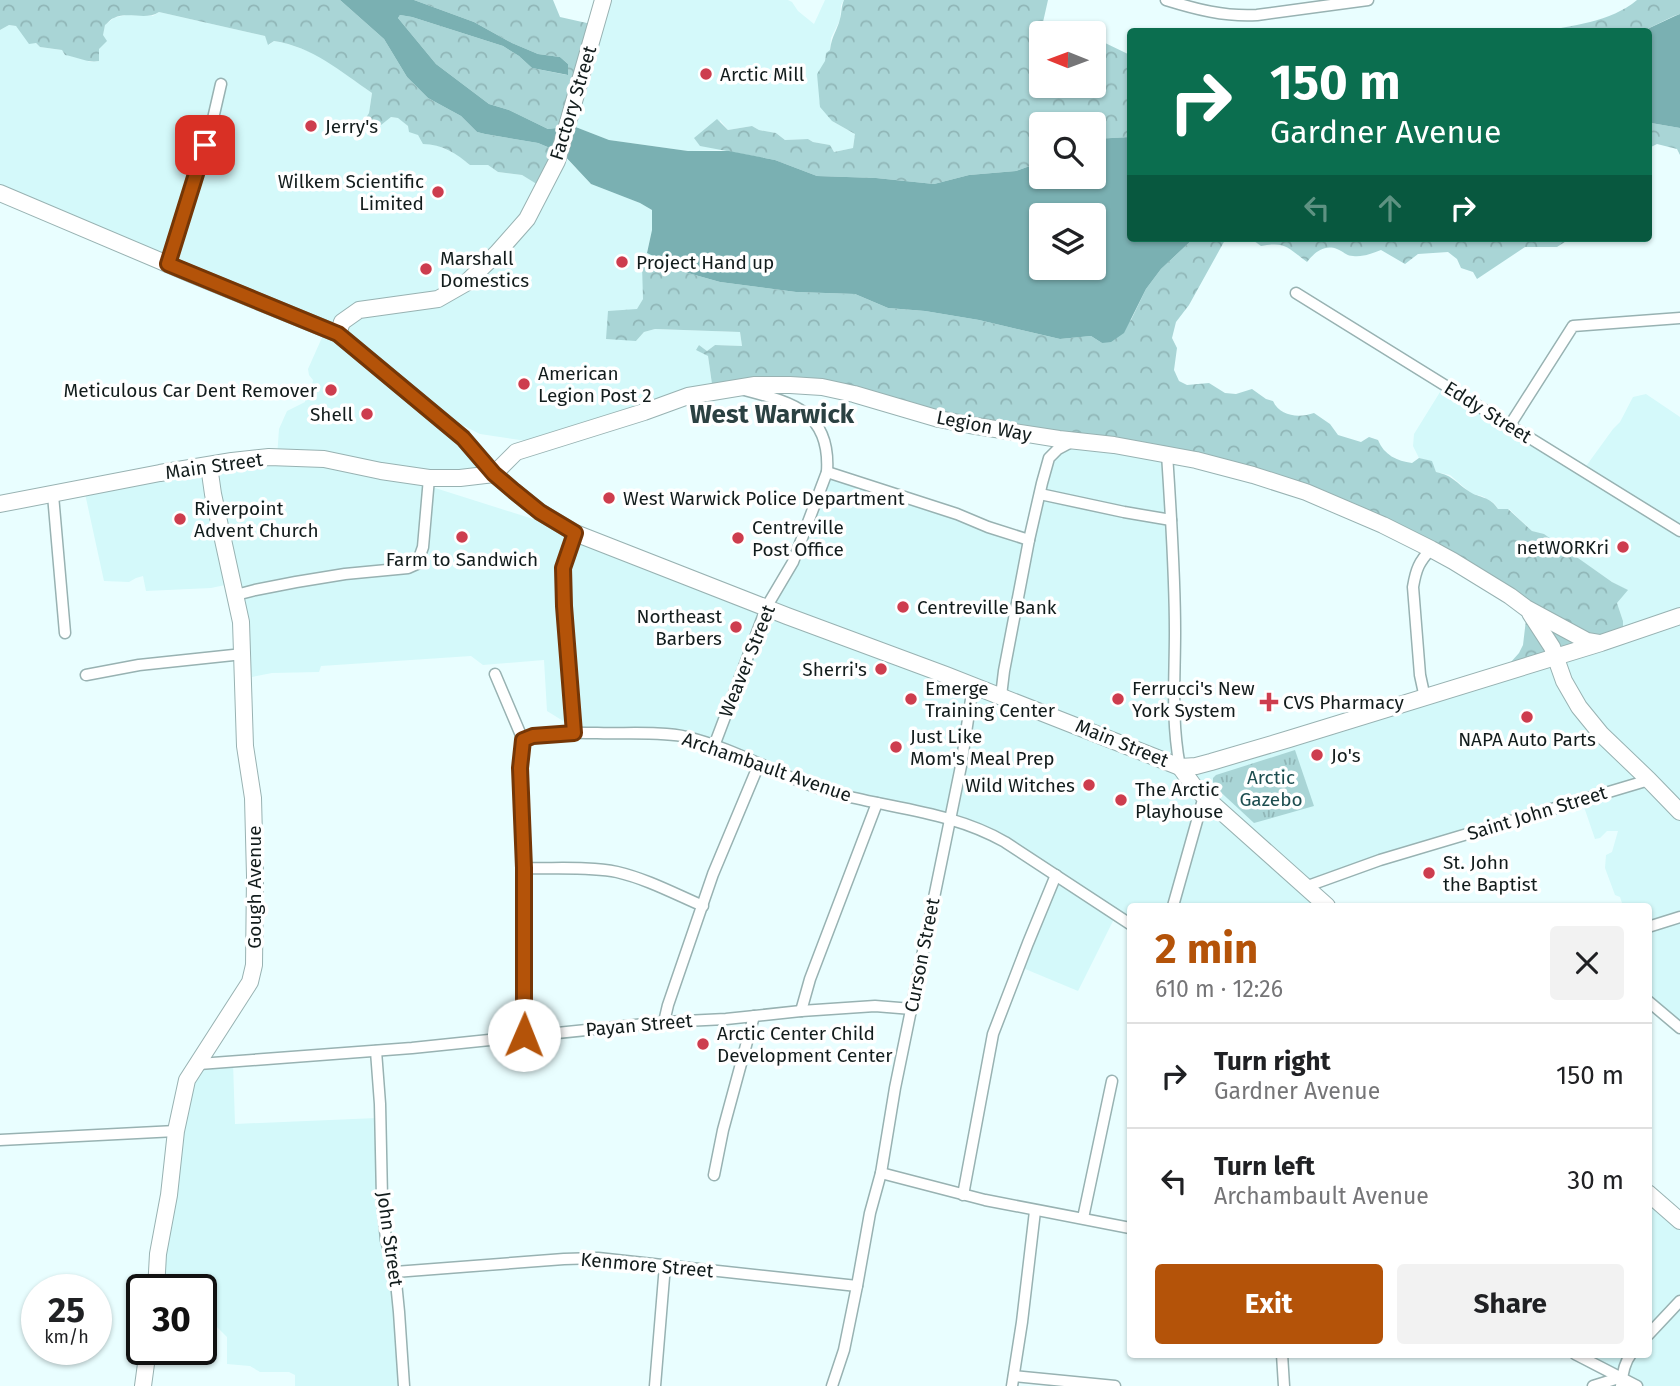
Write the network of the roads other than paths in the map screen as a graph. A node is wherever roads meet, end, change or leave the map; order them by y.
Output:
1 (603, 0) edge
2 (1166, 0) edge
3 (1368, 0) edge
4 (1273, 6) edge
5 (221, 84) dead end
6 (0, 193) edge
7 (168, 264) junction
8 (1296, 293) dead end
9 (1680, 318) edge
10 (338, 334) junction
11 (738, 388) junction
12 (1510, 425) junction
13 (1073, 441) junction
14 (1167, 454) junction
15 (209, 466) junction
16 (827, 472) junction
17 (494, 474) junction
18 (429, 478) junction
19 (1040, 494) junction
20 (53, 495) junction
21 (0, 504) edge
22 (1171, 520) junction
23 (1680, 531) edge
24 (575, 533) junction
25 (1029, 540) junction
26 (1431, 549) junction
27 (236, 595) junction
28 (767, 607) junction
29 (1526, 608) junction
30 (1680, 616) edge
31 (65, 633) dead end
32 (1608, 641) junction
33 (243, 654) junction
34 (1556, 657) junction
35 (495, 674) dead end
36 (86, 675) dead end
37 (973, 686) junction
38 (1001, 696) junction
39 (1425, 698) junction
40 (574, 733) junction
41 (523, 740) junction
42 (714, 746) junction
43 (759, 764) junction
44 (1180, 767) junction
45 (1649, 780) junction
46 (1204, 796) junction
47 (877, 803) junction
48 (1680, 812) edge
49 (950, 818) junction
50 (524, 868) junction
51 (1056, 875) junction
52 (1305, 887) junction
53 (1174, 903) edge
54 (1324, 903) edge
55 (703, 906) junction
56 (1680, 917) edge
57 (1127, 922) edge
58 (1652, 926) edge
59 (1652, 1004) edge
60 (912, 1009) junction
61 (801, 1011) junction
62 (754, 1016) junction
63 (664, 1022) junction
64 (1680, 1028) edge
65 (524, 1035) junction
66 (376, 1051) junction
67 (199, 1064) junction
68 (1112, 1081) dead end
69 (176, 1132) junction
70 (0, 1140) edge
71 (881, 1173) junction
72 (713, 1175) dead end
73 (963, 1195) junction
74 (1652, 1196) edge
75 (1035, 1211) junction
76 (1083, 1218) junction
77 (1680, 1221) edge
78 (1127, 1227) edge
79 (665, 1265) junction
80 (395, 1272) junction
81 (157, 1274) edge
82 (857, 1286) junction
83 (1680, 1301) edge
84 (1652, 1331) edge
85 (1282, 1358) edge
86 (1582, 1358) edge
87 (1628, 1358) edge
88 (146, 1365) edge
89 (1013, 1381) edge
90 (1622, 1382) edge
91 (143, 1386) edge
92 (404, 1386) edge
93 (655, 1386) edge
94 (832, 1386) edge
95 (1115, 1386) edge
96 (1283, 1386) edge
97 (1593, 1386) edge
98 (1637, 1386) edge

1 - 10 main road, Factory Street
2 - 4 street
3 - 4 street
5 - 7 street
6 - 7 main road, Main Street
7 - 10 main road, Main Street
8 - 12 street, Eddy Street
9 - 12 street
10 - 17 main road, Main Street
11 - 13 main road, Legion Way
11 - 16 street, Weaver Street
11 - 17 main road, Legion Way
12 - 23 street, Eddy Street
13 - 14 main road, Legion Way
13 - 19 street
14 - 22 street
14 - 26 main road, Legion Way
15 - 18 main road, Main Street
15 - 20 main road, Main Street
15 - 27 main road, Gough Avenue
16 - 25 street
16 - 28 street, Weaver Street
17 - 18 main road
17 - 24 main road, Main Street
18 - 27 street
19 - 22 street
19 - 25 street
20 - 21 main road, Main Street
20 - 31 street
22 - 44 street
24 - 28 main road, Main Street
24 - 40 street
25 - 38 street
26 - 29 main road, Legion Way
26 - 39 street
27 - 33 main road, Gough Avenue
28 - 37 main road, Main Street
28 - 42 street, Weaver Street
29 - 32 main road, Legion Way
29 - 34 main road, Legion Way
30 - 32 main road, Main Street
32 - 34 main road, Main Street
33 - 36 street
33 - 67 main road, Gough Avenue
34 - 39 main road, Main Street
34 - 45 main road, Legion Way
35 - 41 street
37 - 38 main road, Main Street
37 - 49 street, Curson Street
38 - 44 main road, Main Street
39 - 44 main road, Main Street
40 - 41 street, Archambault Avenue
40 - 42 street, Archambault Avenue
41 - 50 street
42 - 43 street, Archambault Avenue
43 - 47 street, Archambault Avenue
43 - 55 street
44 - 46 main road
45 - 48 main road, Legion Way
45 - 52 street, Saint John Street
46 - 52 main road
46 - 53 street
47 - 49 street, Archambault Avenue
47 - 61 street
49 - 51 street, Archambault Avenue
49 - 60 street, Curson Street
50 - 55 street
50 - 65 street
51 - 57 street, Archambault Avenue
51 - 73 street
52 - 54 main road
55 - 63 street
56 - 58 street
59 - 64 street
60 - 61 street, Payan Street
60 - 71 street, Curson Street
61 - 62 street, Payan Street
62 - 63 street, Payan Street
62 - 72 street
63 - 65 street, Payan Street
65 - 66 street, Payan Street
66 - 67 street, Payan Street
66 - 80 street, John Street
67 - 69 main road, Gough Avenue
68 - 76 street
69 - 70 street
69 - 81 main road, Gough Avenue
71 - 73 street
71 - 82 street, Curson Street
73 - 75 street
74 - 77 main road
75 - 76 street
75 - 89 street
76 - 78 street
79 - 80 street, Kenmore Street
79 - 82 street, Kenmore Street
79 - 93 street
80 - 92 street, John Street
82 - 94 street, Curson Street
83 - 84 street
85 - 96 street
86 - 90 street
87 - 90 street
88 - 91 main road
89 - 95 street
90 - 97 street
90 - 98 street

